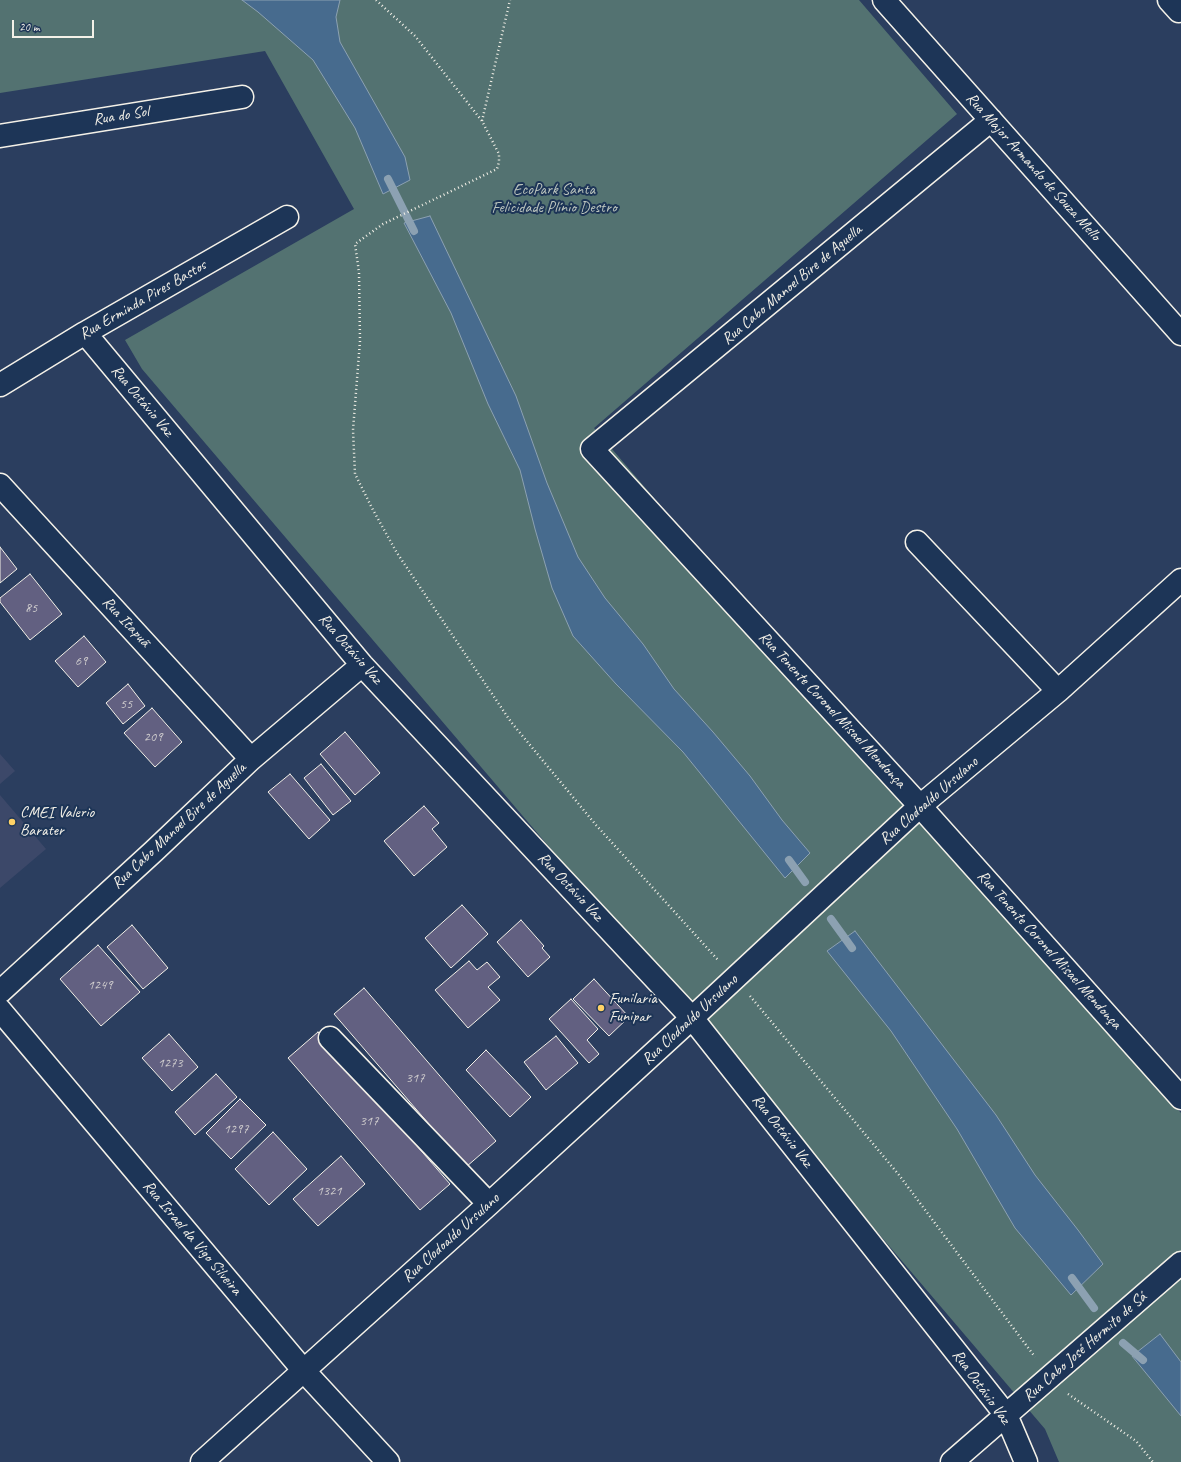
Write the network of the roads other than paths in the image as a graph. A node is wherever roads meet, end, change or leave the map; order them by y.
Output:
1 (884, 0) edge
2 (242, 96) dead end
3 (991, 120) junction
4 (0, 136) edge
5 (287, 217) dead end
6 (85, 333) junction
7 (1181, 334) edge
8 (0, 385) edge
9 (592, 449) joint
10 (0, 485) edge
11 (917, 542) dead end
12 (1181, 580) edge
13 (362, 665) junction
14 (1058, 691) junction
15 (251, 759) junction
16 (920, 806) junction
17 (0, 992) edge
18 (0, 1010) edge
19 (692, 1018) junction
20 (330, 1038) dead end
21 (1181, 1098) edge
22 (489, 1204) junction
23 (1181, 1263) edge
24 (304, 1371) junction
25 (1006, 1415) junction
26 (202, 1462) edge
27 (388, 1462) edge
28 (952, 1462) edge
29 (1026, 1462) edge

1 - 3 street, Rua Major Armando de Souza Mello
2 - 4 street, Rua do Sol
3 - 7 street, Rua Major Armando de Souza Mello
3 - 9 street, Rua Cabo Manoel Bire de Aguella
5 - 6 street, Rua Erminda Pires Bastos
6 - 8 street, Rua Erminda Pires Bastos
6 - 13 street, Rua Octávio Vaz
9 - 16 street, Rua Tenente Coronel Misael Mendonça
10 - 15 street, Rua Itapuã
11 - 14 street
12 - 14 street, Rua Clodoaldo Ursulano
13 - 15 street, Rua Cabo Manoel Bire de Aguella
13 - 19 street, Rua Octávio Vaz
14 - 16 street, Rua Clodoaldo Ursulano
15 - 17 street, Rua Cabo Manoel Bire de Aguella
16 - 19 street, Rua Clodoaldo Ursulano
16 - 21 street, Rua Tenente Coronel Misael Mendonça
18 - 24 street, Rua Israel da Vigo Silveira
19 - 22 street, Rua Clodoaldo Ursulano
19 - 25 street, Rua Octávio Vaz
20 - 22 street
22 - 24 street, Rua Clodoaldo Ursulano
23 - 25 street, Rua Cabo José Hermito de Sá
24 - 26 street, Rua Clodoaldo Ursulano
24 - 27 street, Rua Israel da Vigo Silveira
25 - 28 street, Rua Cabo José Hermito de Sá
25 - 29 street, Rua Octávio Vaz

